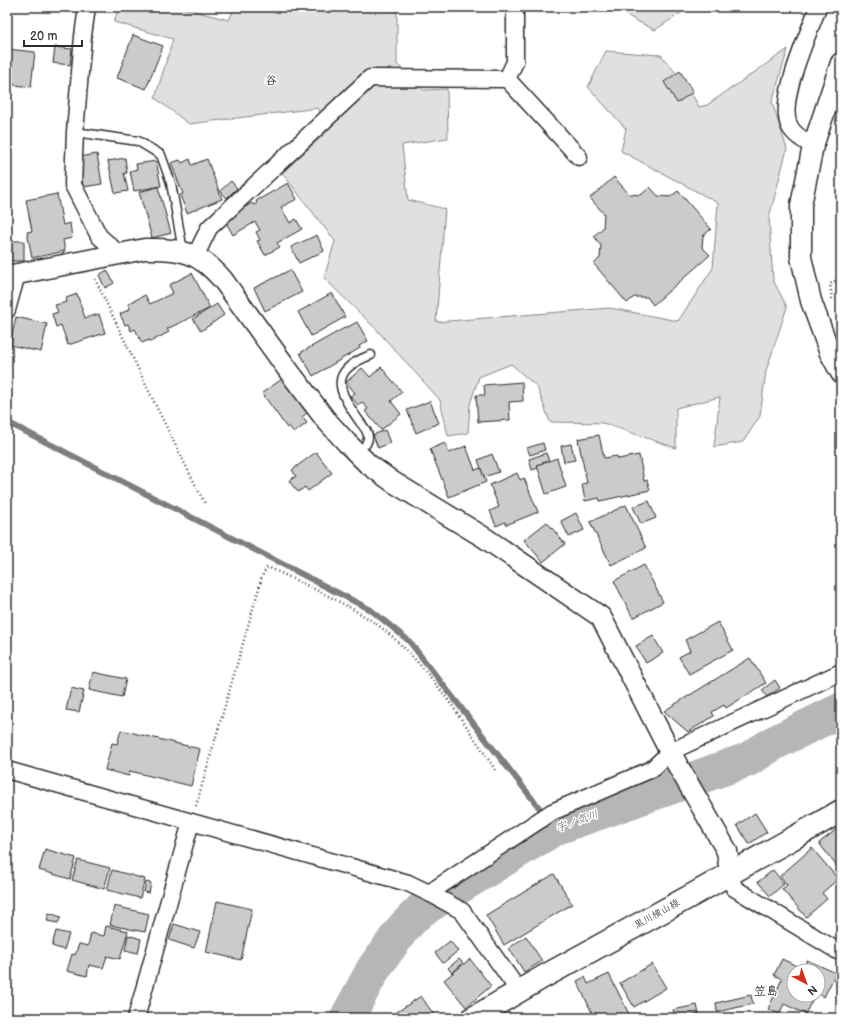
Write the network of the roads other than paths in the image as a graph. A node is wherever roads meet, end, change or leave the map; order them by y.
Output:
1 (87, 7) edge
2 (514, 7) edge
3 (818, 7) edge
4 (841, 63) edge
5 (508, 79) junction
6 (75, 132) junction
7 (813, 146) junction
8 (579, 158) dead end
9 (119, 254) junction
10 (189, 254) junction
11 (12, 275) edge
12 (7, 310) edge
13 (371, 355) dead end
14 (841, 373) edge
15 (366, 444) dead end
16 (841, 672) edge
17 (670, 752) junction
18 (7, 770) edge
19 (841, 811) edge
20 (191, 822) junction
21 (730, 873) junction
22 (431, 894) junction
23 (841, 953) edge
24 (519, 991) junction
25 (136, 1018) edge
26 (473, 1018) edge

1 - 6 street
2 - 5 street
3 - 7 street
4 - 7 street
5 - 8 street
5 - 10 street
6 - 9 street
6 - 10 lane
7 - 14 street
9 - 10 street
9 - 11 street
10 - 17 street
11 - 12 street
13 - 15 lane
16 - 17 street
17 - 21 street
17 - 22 street
18 - 20 street
19 - 21 main road, 黒川横山線
20 - 22 street
20 - 25 street
21 - 23 street
21 - 24 main road, 黒川横山線
22 - 24 street
24 - 26 main road, 黒川横山線

